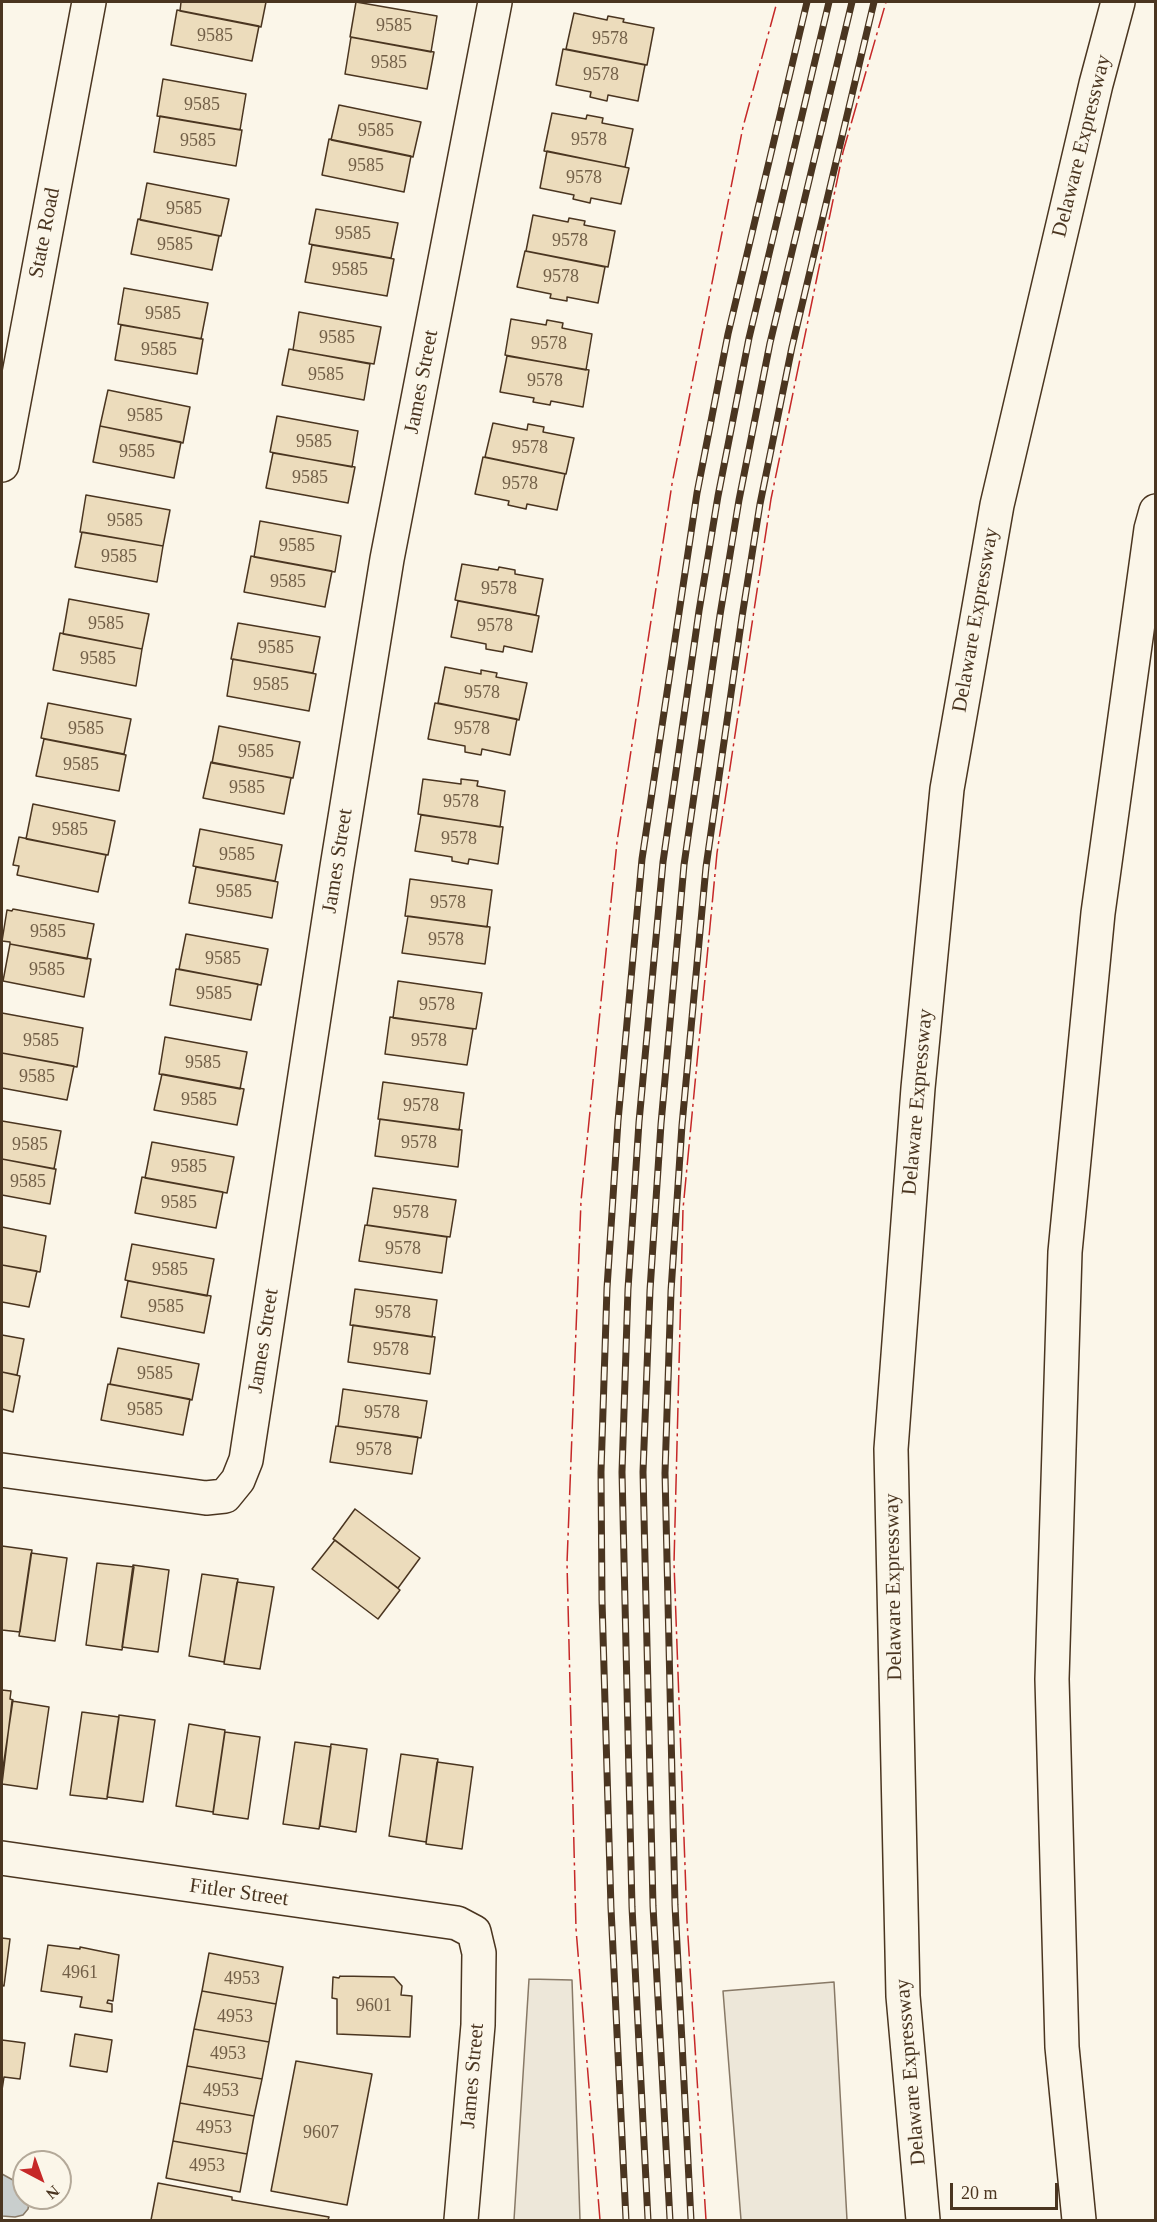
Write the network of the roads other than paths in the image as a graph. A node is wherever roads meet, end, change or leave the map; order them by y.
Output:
1 (89, 2) edge
2 (495, 2) edge
3 (1118, 2) edge
4 (2, 465) edge
5 (1155, 511) edge
6 (2, 1470) edge
7 (2, 1858) edge
8 (474, 1932) joint
9 (460, 2220) edge
10 (923, 2220) edge
11 (1079, 2220) edge

1 - 4 main road, State Road
2 - 6 main road, James Street
3 - 10 main road, Delaware Expressway
5 - 11 main road
7 - 8 main road, Fitler Street
8 - 9 main road, James Street

